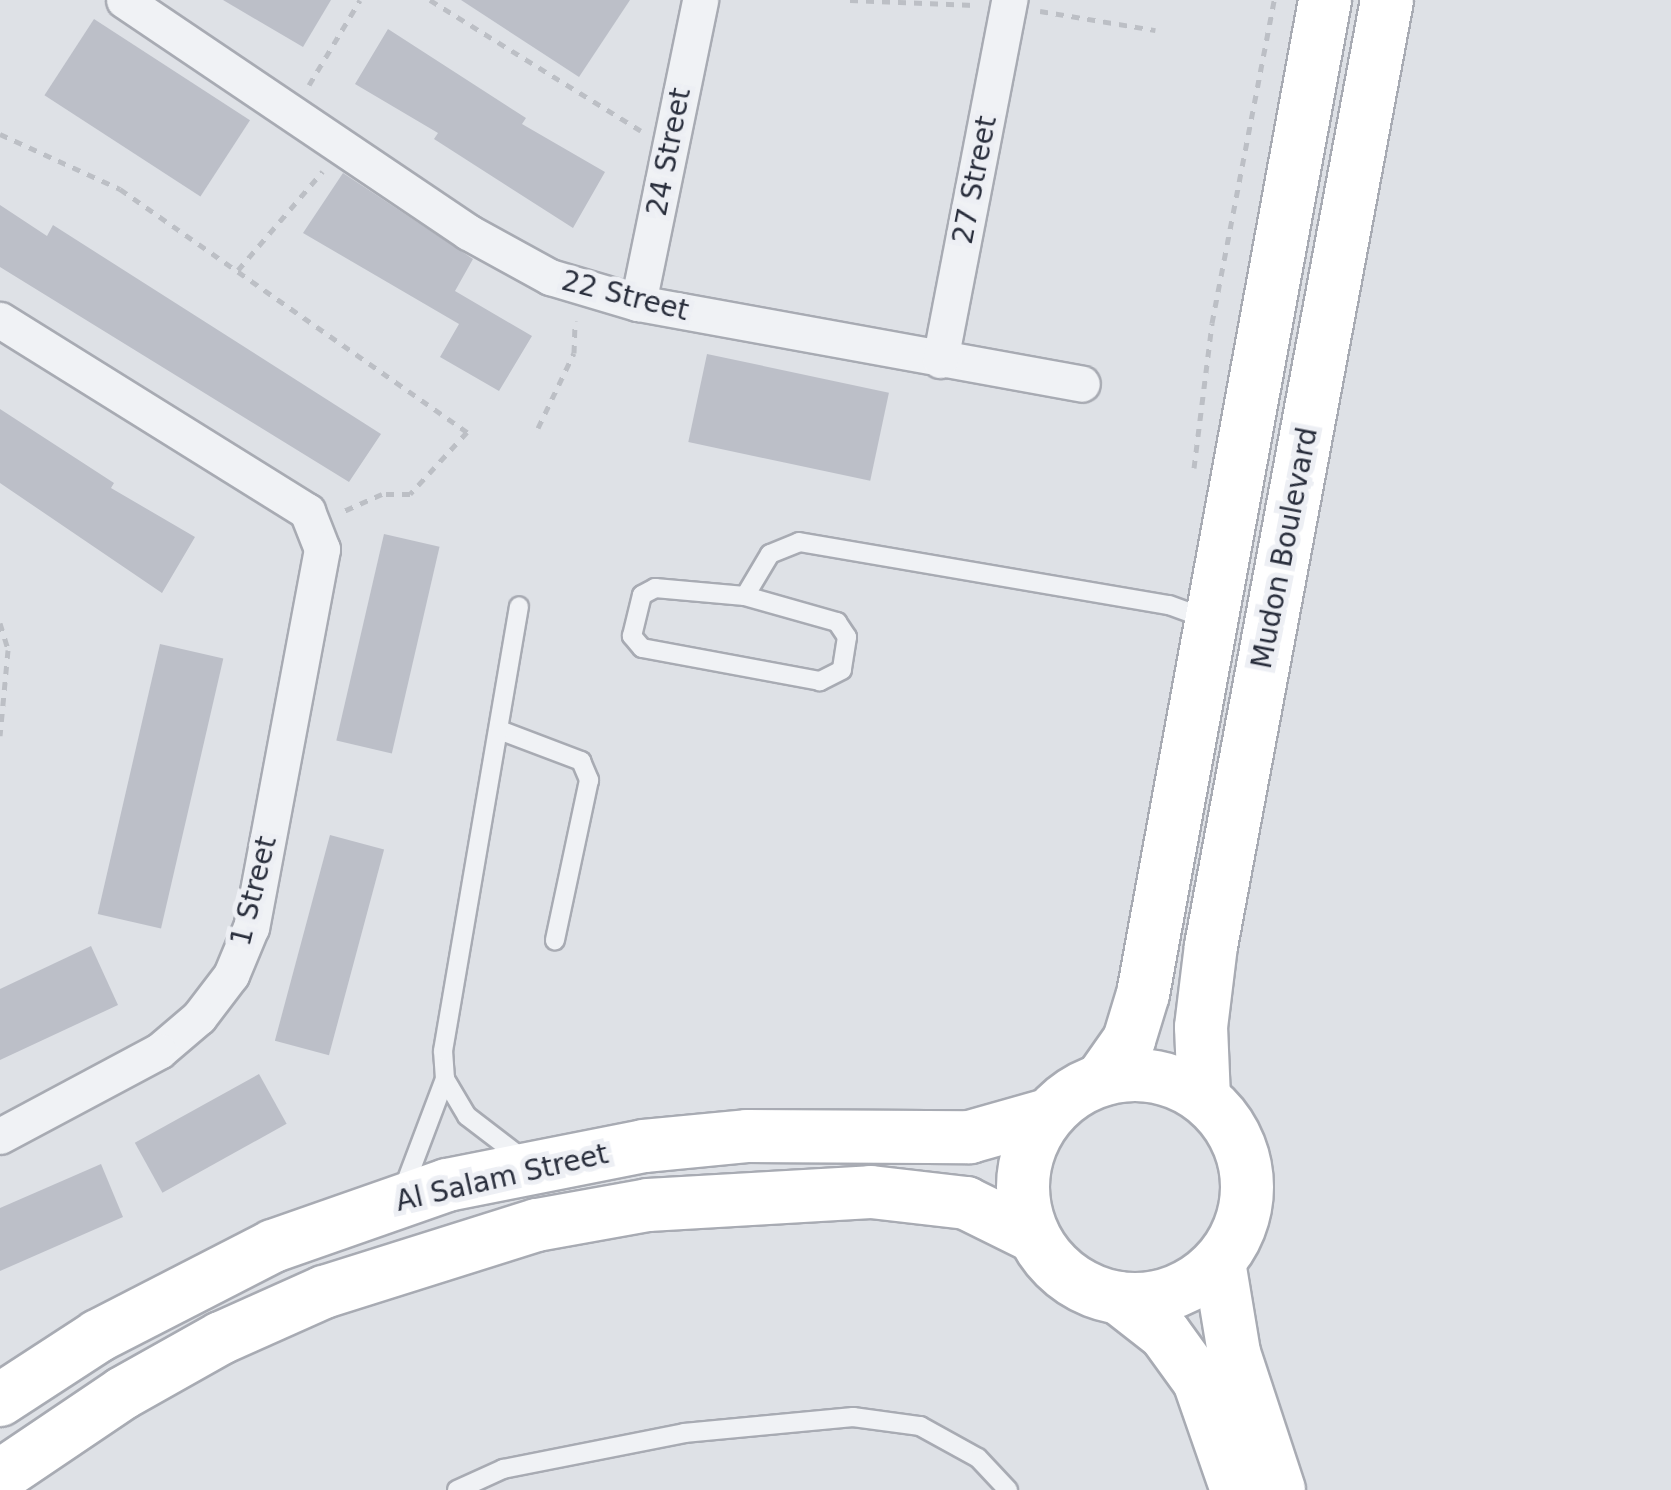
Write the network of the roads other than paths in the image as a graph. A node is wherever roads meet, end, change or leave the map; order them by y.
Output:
1 (124, 0) edge
2 (700, 0) edge
3 (1009, 0) edge
4 (1325, 0) edge
5 (1387, 0) edge
6 (638, 304) junction
7 (0, 320) edge
8 (940, 360) junction
9 (1082, 384) dead end
10 (262, 485) junction
11 (313, 584) junction
12 (745, 596) junction
13 (519, 606) dead end
14 (1213, 620) junction
15 (502, 731) junction
16 (555, 940) dead end
17 (445, 1079) junction
18 (1101, 1080) junction
19 (1204, 1098) junction
20 (1048, 1115) junction
21 (0, 1136) edge
22 (542, 1164) junction
23 (398, 1200) junction
24 (1032, 1236) junction
25 (1219, 1262) junction
26 (1118, 1298) junction
27 (0, 1400) edge
28 (0, 1476) edge
29 (457, 1490) edge
30 (1008, 1490) edge
31 (1237, 1490) edge
32 (1279, 1490) edge

1 - 6 street, 22 Street
2 - 6 street, 24 Street
3 - 8 street, 27 Street
4 - 14 street, Mudon Boulevard
5 - 19 street, Mudon Boulevard
6 - 8 street, 22 Street
7 - 10 street, 1 Street
8 - 9 street, 22 Street
10 - 11 street, 1 Street
10 - 11 street, 1 Street
11 - 21 street, 1 Street
12 - 12 lane
12 - 14 lane
13 - 15 lane
14 - 18 street, Mudon Boulevard
15 - 16 lane
15 - 17 lane
17 - 22 lane
17 - 23 lane
18 - 19 street
18 - 20 street
19 - 25 street
20 - 22 street, Al Salam Street
20 - 24 street
22 - 23 street, Al Salam Street
23 - 27 street, Al Salam Street
24 - 26 street
24 - 28 street, Al Salam Street
25 - 26 street
25 - 32 street
26 - 31 street
29 - 30 lane

